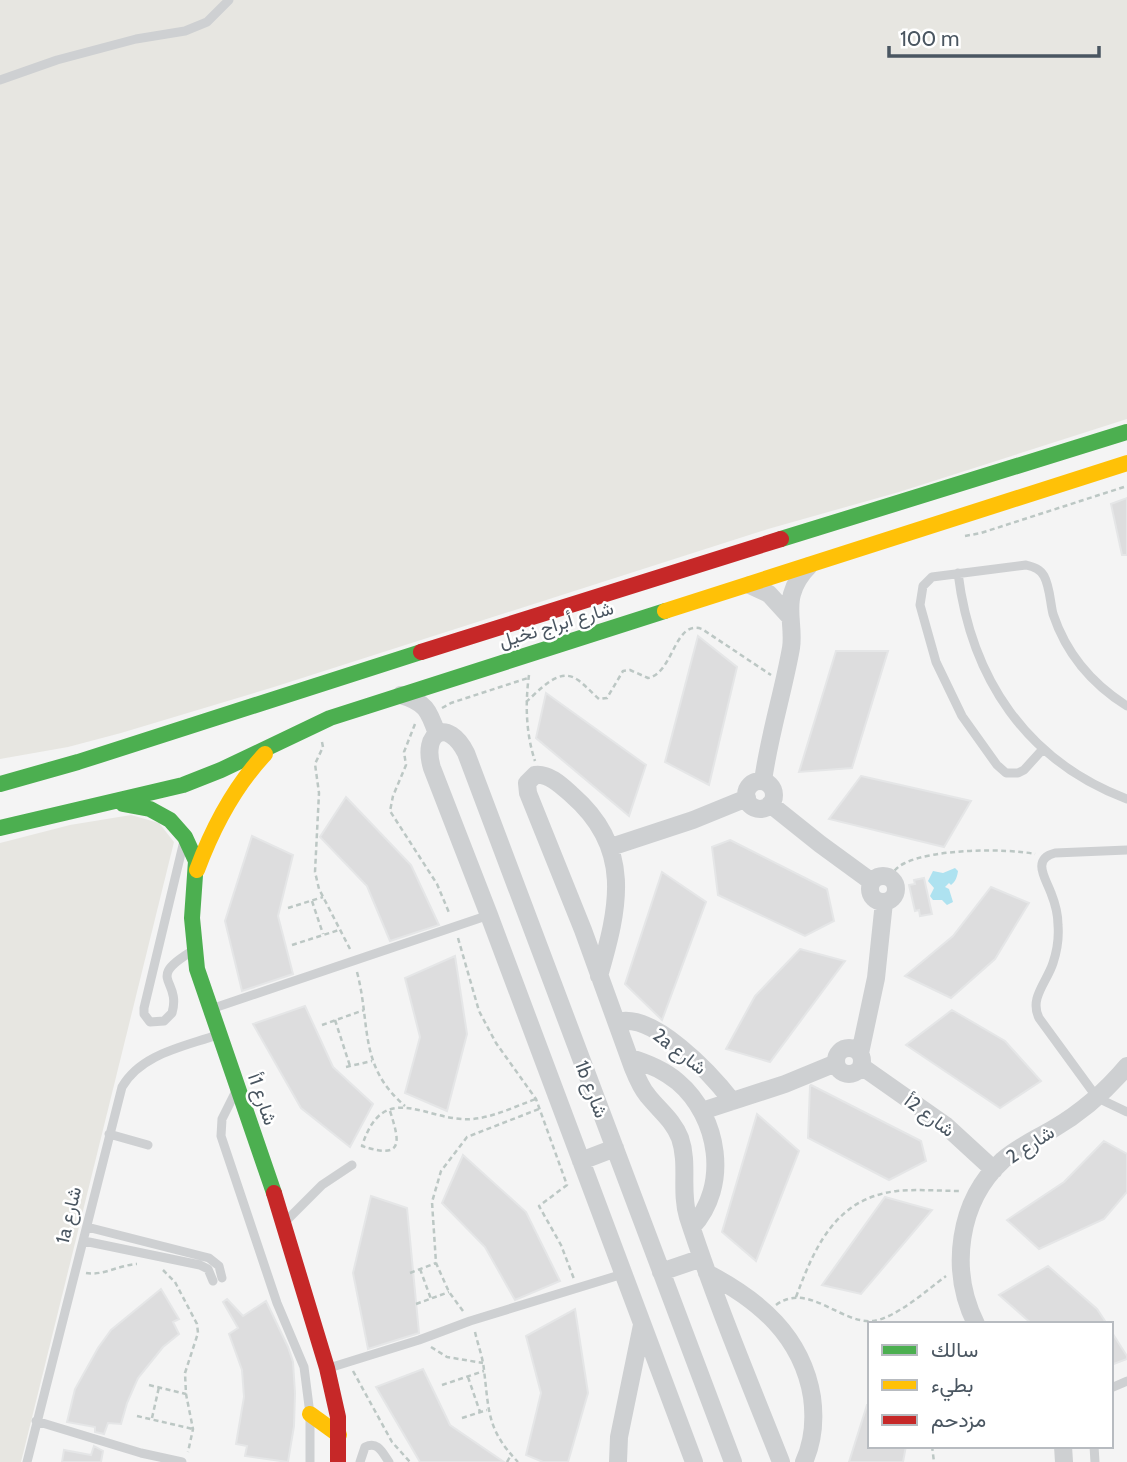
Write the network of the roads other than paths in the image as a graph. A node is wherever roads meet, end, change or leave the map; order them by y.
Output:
1 (229, 0) edge
2 (0, 80) edge
3 (1127, 432) edge
4 (1127, 463) edge
5 (809, 566) junction
6 (958, 573) junction
7 (750, 585) junction
8 (790, 617) junction
9 (444, 681) junction
10 (401, 695) junction
11 (1127, 706) edge
12 (434, 713) junction
13 (439, 733) junction
14 (273, 746) junction
15 (1043, 749) junction
16 (763, 781) junction
17 (0, 784) edge
18 (1127, 798) edge
19 (747, 799) junction
20 (770, 804) junction
21 (106, 806) junction
22 (0, 828) edge
23 (185, 837) junction
24 (611, 847) junction
25 (1127, 850) edge
26 (197, 870) junction
27 (489, 915) junction
28 (194, 950) junction
29 (599, 976) junction
30 (210, 1010) junction
31 (617, 1022) junction
32 (218, 1035) junction
33 (630, 1058) junction
34 (860, 1060) junction
35 (1127, 1066) edge
36 (237, 1088) junction
37 (1098, 1097) junction
38 (732, 1101) junction
39 (702, 1111) junction
40 (1127, 1112) edge
41 (109, 1134) junction
42 (148, 1145) dead end
43 (615, 1148) junction
44 (580, 1161) junction
45 (352, 1165) dead end
46 (994, 1170) junction
47 (284, 1222) junction
48 (87, 1227) junction
49 (692, 1227) junction
50 (84, 1241) junction
51 (705, 1266) junction
52 (661, 1272) junction
53 (623, 1274) junction
54 (975, 1322) edge
55 (642, 1325) junction
56 (327, 1368) junction
57 (310, 1414) junction
58 (36, 1422) junction
59 (339, 1435) junction
60 (27, 1462) edge
61 (184, 1462) edge
62 (310, 1462) edge
63 (338, 1462) edge
64 (359, 1462) edge
65 (389, 1462) edge
66 (618, 1462) edge
67 (694, 1462) edge
68 (733, 1462) edge
69 (781, 1462) edge
70 (804, 1462) edge

1 - 2 lane
3 - 17 street, شارع أبراج نخيل
4 - 5 street, شارع أبراج نخيل
5 - 7 street, شارع أبراج نخيل
5 - 8 street
6 - 11 lane
6 - 15 lane
6 - 15 lane
7 - 8 street
7 - 9 street, شارع أبراج نخيل
8 - 16 street
9 - 10 street, شارع أبراج نخيل
9 - 12 street
10 - 12 street
10 - 14 street, شارع أبراج نخيل
12 - 13 street, 1b شارع
13 - 27 street, 1b شارع
13 - 43 street, 1b شارع
14 - 21 street, شارع أبراج نخيل
14 - 26 street
15 - 18 lane
16 - 19 street
16 - 20 street
19 - 20 street
19 - 24 street
20 - 34 street
21 - 22 street, شارع أبراج نخيل
21 - 23 street, شارع 1أ
23 - 26 street, شارع 1أ
23 - 28 lane
24 - 29 street
24 - 29 street
25 - 37 lane
26 - 28 street, شارع 1أ
27 - 30 lane
27 - 44 street, 1b شارع
28 - 30 street, شارع 1أ
29 - 31 street
30 - 32 street, شارع 1أ
31 - 33 street
31 - 38 street, 2a شارع
32 - 36 street, شارع 1أ
32 - 41 lane, 1a شارع
33 - 39 street
33 - 49 street
34 - 38 street
34 - 46 street, شارع 2أ
35 - 37 street, شارع 2
36 - 47 street, شارع 1أ
36 - 57 lane
37 - 40 lane
37 - 46 street, شارع 2
38 - 39 street
39 - 49 street
41 - 42 lane
41 - 48 lane, 1a شارع
43 - 44 street
43 - 52 street, 1b شارع
44 - 53 street, 1b شارع
45 - 47 lane
46 - 54 street, شارع 2
47 - 56 street, شارع 1أ
48 - 50 lane, 1a شارع
48 - 50 lane
49 - 51 street
50 - 58 lane, 1a شارع
51 - 52 street
51 - 69 street
51 - 70 street
52 - 68 street, 1b شارع
53 - 55 street, 1b شارع
53 - 56 lane
55 - 66 street
55 - 67 street, 1b شارع
56 - 59 street, شارع 1أ
57 - 59 street
57 - 62 lane
58 - 60 lane, 1a شارع
58 - 61 lane
59 - 63 street, شارع 1أ
64 - 65 lane

